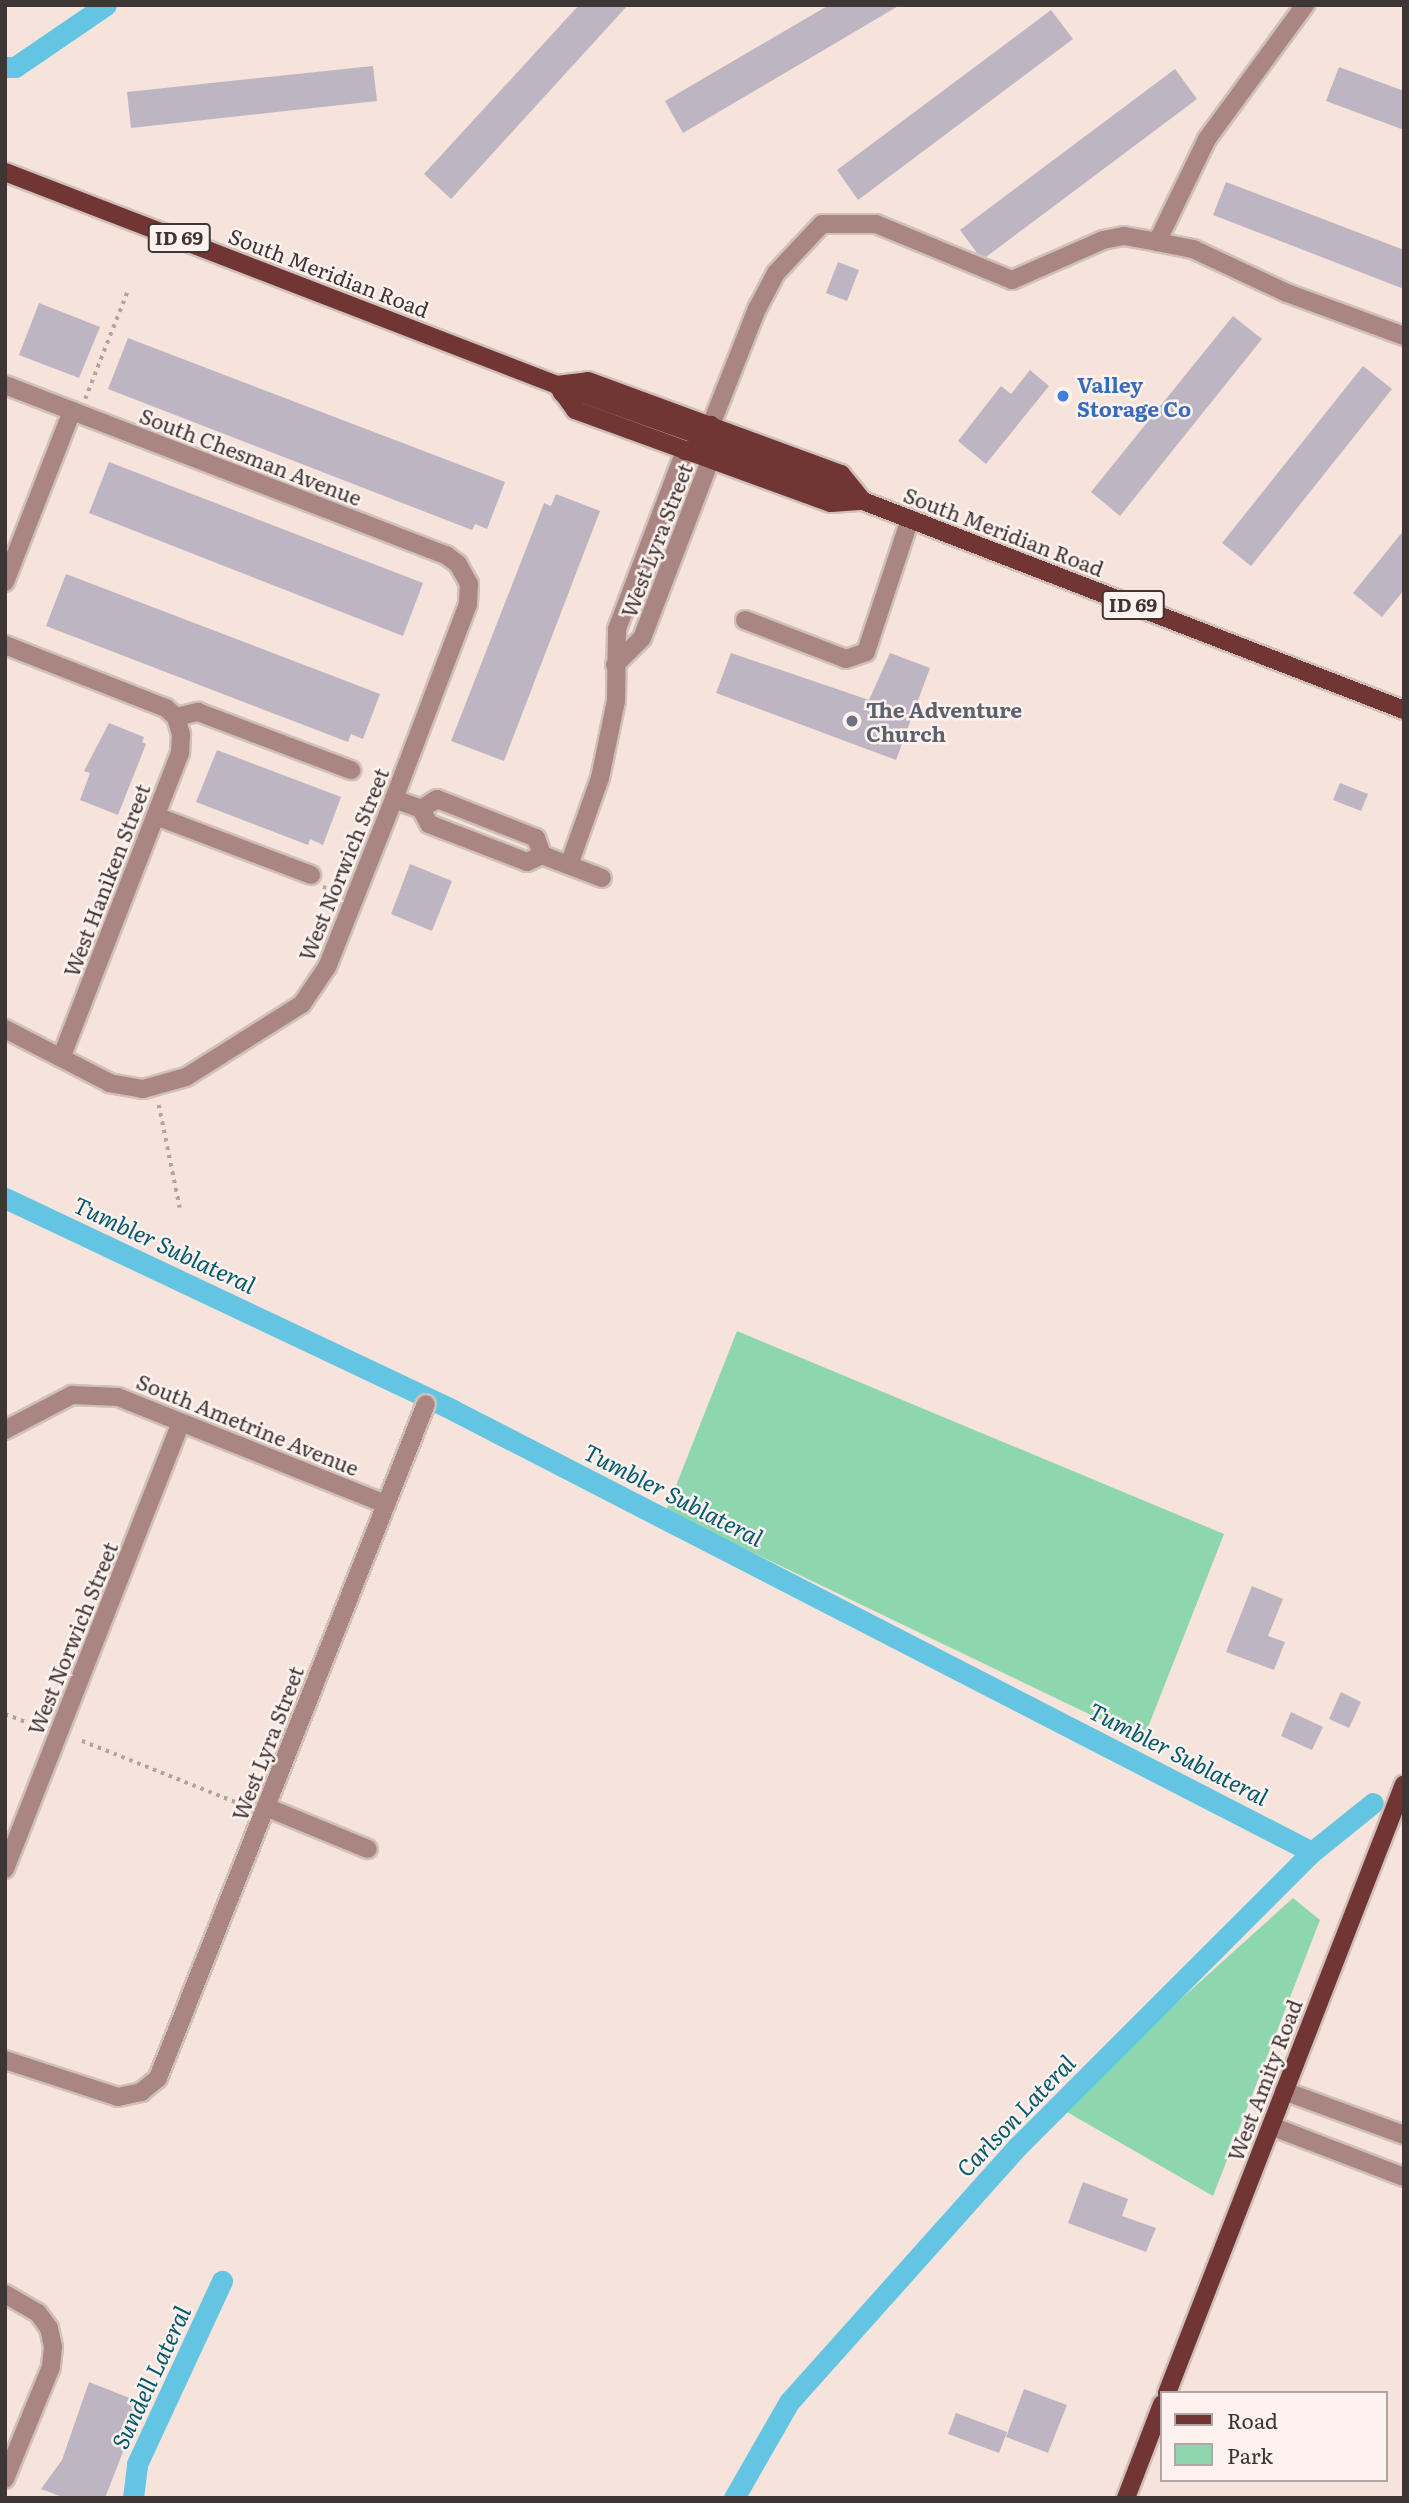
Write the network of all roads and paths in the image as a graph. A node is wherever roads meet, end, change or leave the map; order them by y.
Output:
1 (1305, 5) edge
2 (5, 172) edge
3 (1157, 242) junction
4 (128, 290) dead end
5 (1404, 336) edge
6 (5, 385) edge
7 (560, 389) junction
8 (78, 408) junction
9 (711, 425) junction
10 (685, 451) junction
11 (710, 460) junction
12 (859, 495) junction
13 (910, 519) junction
14 (5, 582) edge
15 (468, 583) joint
16 (746, 620) dead end
17 (5, 645) edge
18 (615, 665) junction
19 (1404, 710) edge
20 (176, 717) junction
21 (351, 770) dead end
22 (394, 799) junction
23 (421, 809) junction
24 (156, 816) junction
25 (542, 855) junction
26 (569, 865) junction
27 (311, 875) dead end
28 (602, 878) dead end
29 (5, 1029) edge
30 (61, 1058) junction
31 (159, 1105) dead end
32 (180, 1208) dead end
33 (426, 1404) dead end
34 (181, 1423) junction
35 (5, 1430) edge
36 (386, 1504) junction
37 (5, 1714) edge
38 (36, 1726) dead end
39 (82, 1741) dead end
40 (1404, 1784) edge
41 (240, 1804) dead end
42 (266, 1807) junction
43 (368, 1849) dead end
44 (5, 1869) edge
45 (5, 2060) edge
46 (1284, 2091) junction
47 (1271, 2126) junction
48 (1404, 2135) edge
49 (1404, 2177) edge
50 (5, 2294) edge
51 (1168, 2391) edge
52 (1160, 2409) edge
53 (5, 2479) edge
54 (1126, 2498) edge

1 - 3 street
2 - 7 main road, South Meridian Road / ID 69
3 - 5 street
3 - 9 street
4 - 8 path
6 - 8 street, South Chesman Avenue
7 - 9 main road, South Meridian Road / ID 69
7 - 10 main road, South Meridian Road / ID 69
8 - 14 street
8 - 15 street, South Chesman Avenue
9 - 12 main road, South Meridian Road / ID 69
10 - 11 main road, South Meridian Road / ID 69
10 - 12 main road
10 - 18 street, West Lyra Street
11 - 12 main road, South Meridian Road / ID 69
11 - 18 street, West Lyra Street
12 - 13 main road, South Meridian Road / ID 69
13 - 16 street
13 - 19 main road, South Meridian Road / ID 69
15 - 22 street, West Norwich Street
17 - 20 street
18 - 26 street, West Lyra Street
20 - 21 street
20 - 24 street, West Haniken Street
22 - 23 street
22 - 30 street, West Norwich Street
23 - 25 street
23 - 25 street
24 - 27 street
24 - 30 street, West Haniken Street
25 - 26 street
26 - 28 street
29 - 30 street
31 - 32 path
33 - 36 street, West Lyra Street
34 - 35 street, South Ametrine Avenue
34 - 36 street, South Ametrine Avenue
34 - 44 street, West Norwich Street
36 - 42 street, West Lyra Street
37 - 38 path
39 - 41 path
40 - 46 main road, West Amity Road
42 - 43 street
42 - 45 street, West Lyra Street
46 - 47 main road, West Amity Road
46 - 48 street
47 - 49 street
47 - 51 main road, West Amity Road
50 - 53 street
52 - 54 main road

